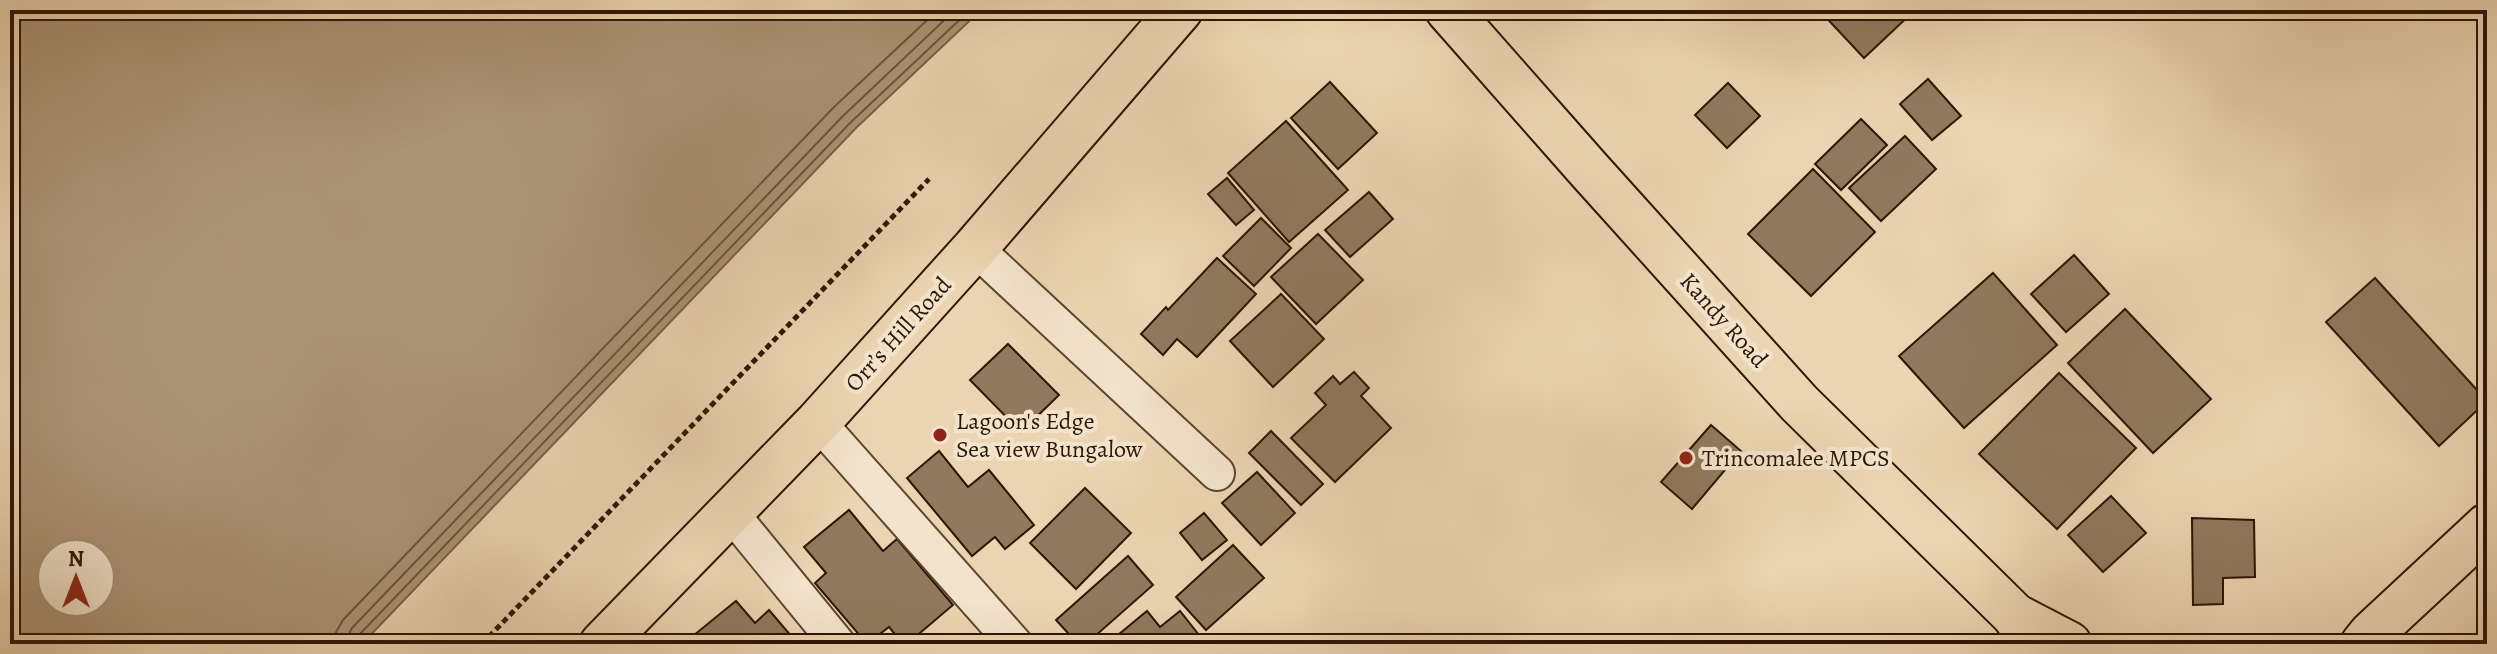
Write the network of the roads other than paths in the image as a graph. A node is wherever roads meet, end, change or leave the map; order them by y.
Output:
1 (1180, 10) edge
2 (1448, 10) edge
3 (975, 248) junction
4 (818, 422) junction
5 (1217, 473) dead end
6 (730, 512) junction
7 (2487, 526) edge
8 (2024, 630) edge
9 (2362, 640) edge
10 (602, 644) edge
11 (838, 644) edge
12 (1015, 644) edge
13 (2069, 644) edge

1 - 3 main road, Orr’s Hill Road
2 - 8 main road, Kandy Road
3 - 4 main road, Orr’s Hill Road
3 - 5 street
4 - 6 main road, Orr’s Hill Road
4 - 12 street
6 - 10 main road, Orr’s Hill Road
6 - 11 street
7 - 9 main road
8 - 13 main road, Kandy Road

